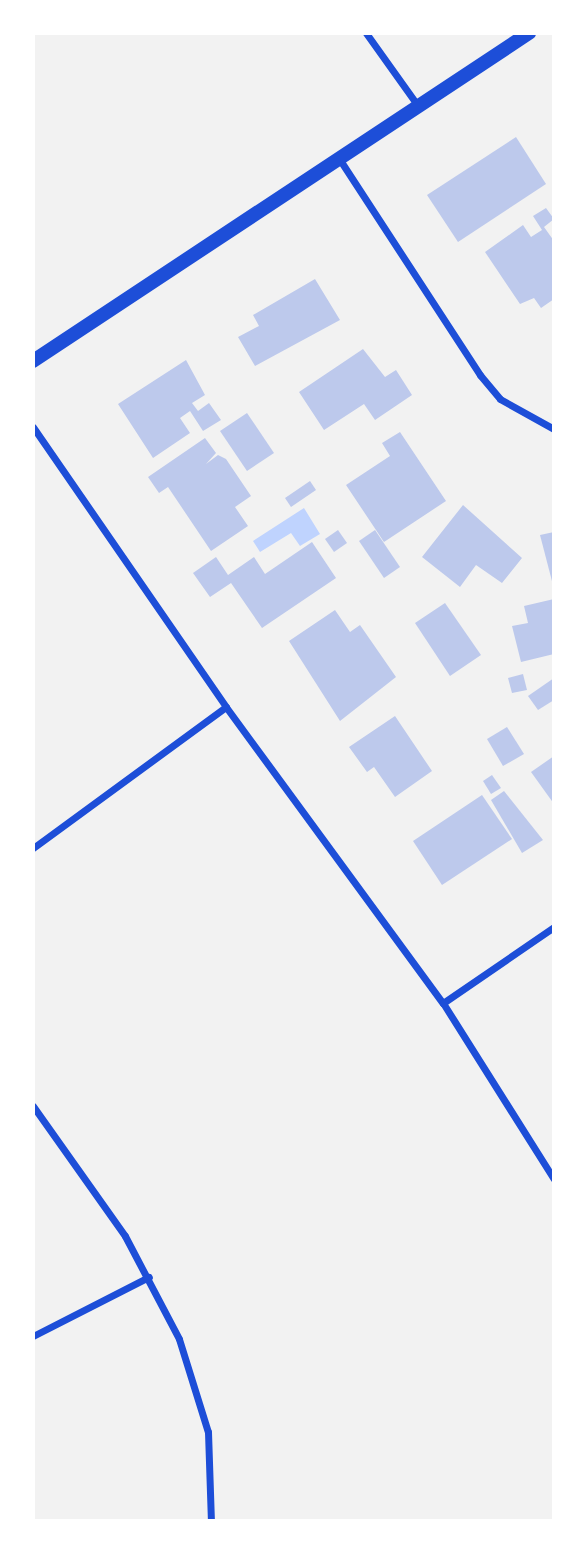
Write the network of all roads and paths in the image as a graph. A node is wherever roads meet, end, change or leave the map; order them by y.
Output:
1 (366, 33) edge
2 (529, 33) edge
3 (419, 106) junction
4 (340, 160) junction
5 (33, 361) edge
6 (33, 427) edge
7 (554, 429) edge
8 (226, 707) junction
9 (33, 848) edge
10 (554, 928) edge
11 (443, 1003) junction
12 (33, 1106) edge
13 (554, 1179) edge
14 (149, 1277) junction
15 (33, 1336) edge
16 (211, 1521) edge

1 - 3 street
2 - 3 main road
3 - 4 main road
4 - 5 main road
4 - 7 street
6 - 8 street
8 - 9 street
8 - 11 street
10 - 11 street
11 - 13 street
12 - 14 street
14 - 15 street
14 - 16 street

